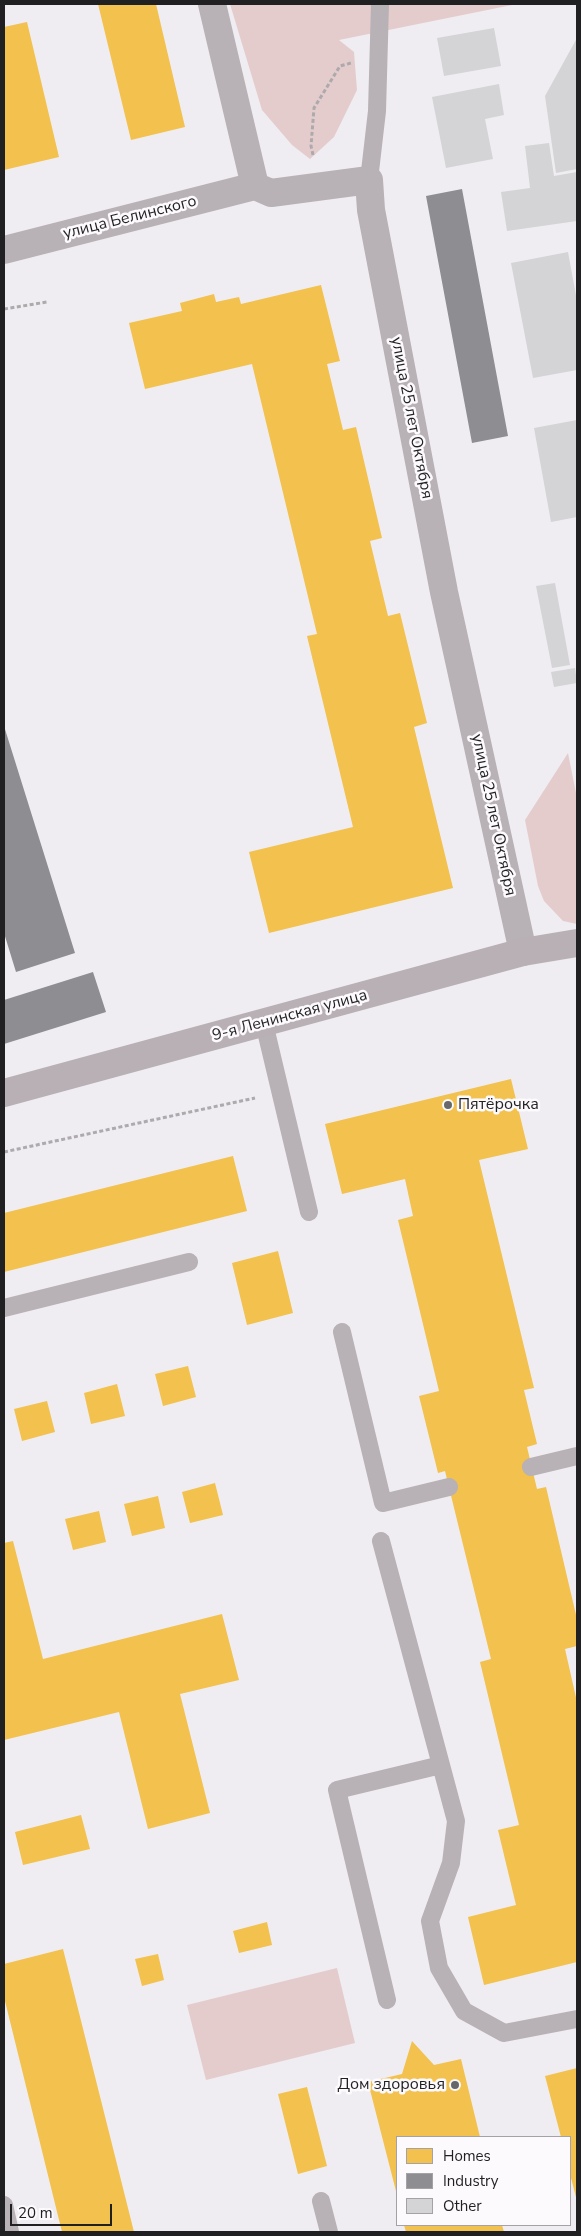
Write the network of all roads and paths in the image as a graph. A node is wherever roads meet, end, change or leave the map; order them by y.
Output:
1 (212, 4) edge
2 (380, 4) edge
3 (379, 56) junction
4 (369, 180) junction
5 (255, 186) junction
6 (318, 187) junction
7 (4, 250) edge
8 (47, 302) dead end
9 (4, 310) edge
10 (577, 943) edge
11 (523, 952) junction
12 (264, 1023) junction
13 (280, 1092) junction
14 (4, 1093) edge
15 (4, 1152) edge
16 (309, 1212) dead end
17 (189, 1262) dead end
18 (4, 1308) edge
19 (342, 1332) dead end
20 (577, 1456) edge
21 (532, 1467) dead end
22 (449, 1487) dead end
23 (381, 1541) dead end
24 (441, 1764) junction
25 (387, 2000) dead end
26 (577, 2019) edge
27 (321, 2201) dead end
28 (4, 2205) edge
29 (10, 2232) edge
30 (329, 2232) edge

1 - 5 street
2 - 3 lane
3 - 4 lane
3 - 6 path
4 - 6 street
4 - 11 street, улица 25 лет Октября
5 - 6 street
5 - 7 street, улица Белинского
8 - 9 path
10 - 11 street, 9-я Ленинская улица
11 - 12 street, 9-я Ленинская улица
12 - 13 lane
12 - 14 street, 9-я Ленинская улица
13 - 15 path
13 - 16 lane
17 - 18 lane
19 - 22 lane
20 - 21 lane
23 - 24 lane
24 - 25 lane
24 - 26 lane
27 - 30 lane
28 - 29 lane

